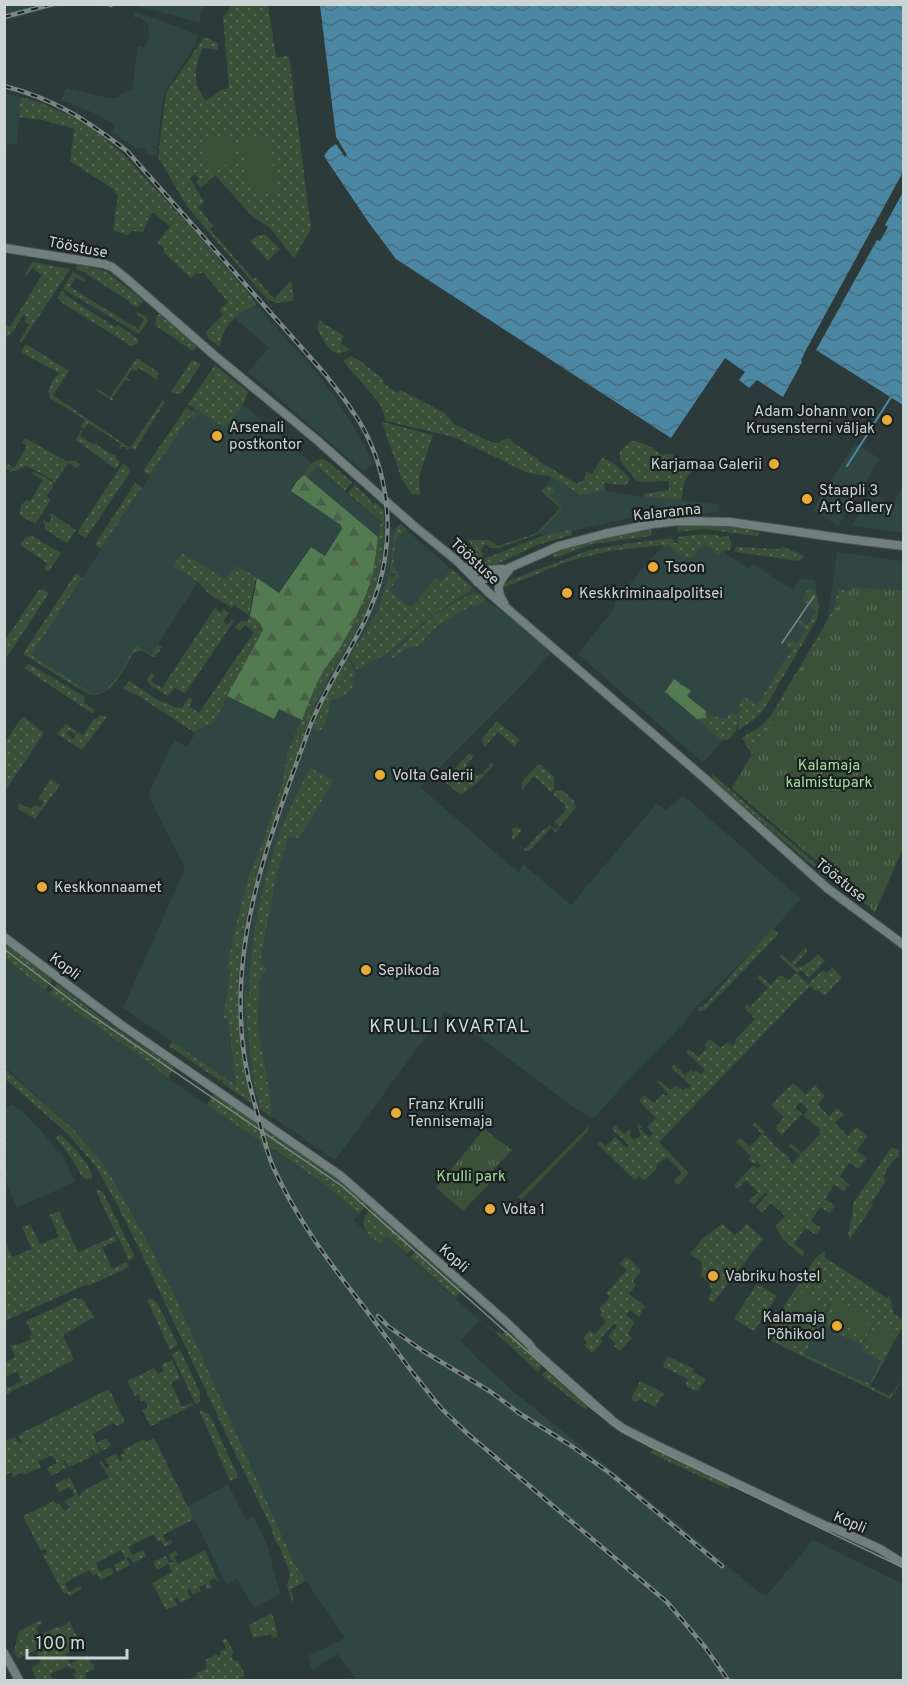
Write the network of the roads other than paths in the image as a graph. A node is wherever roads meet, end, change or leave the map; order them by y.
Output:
1 (4, 248) edge
2 (903, 546) edge
3 (462, 566) junction
4 (511, 567) junction
5 (477, 582) junction
6 (511, 612) junction
7 (4, 937) edge
8 (903, 945) edge
9 (903, 1564) edge
10 (5, 1653) edge
11 (19, 1680) edge

1 - 3 street, Tööstuse
2 - 4 street, Kalaranna
3 - 4 street
3 - 5 street, Tööstuse
4 - 5 street, Kalaranna
4 - 6 street
5 - 6 street, Tööstuse
6 - 8 street, Tööstuse
7 - 9 street, Kopli
10 - 11 street

